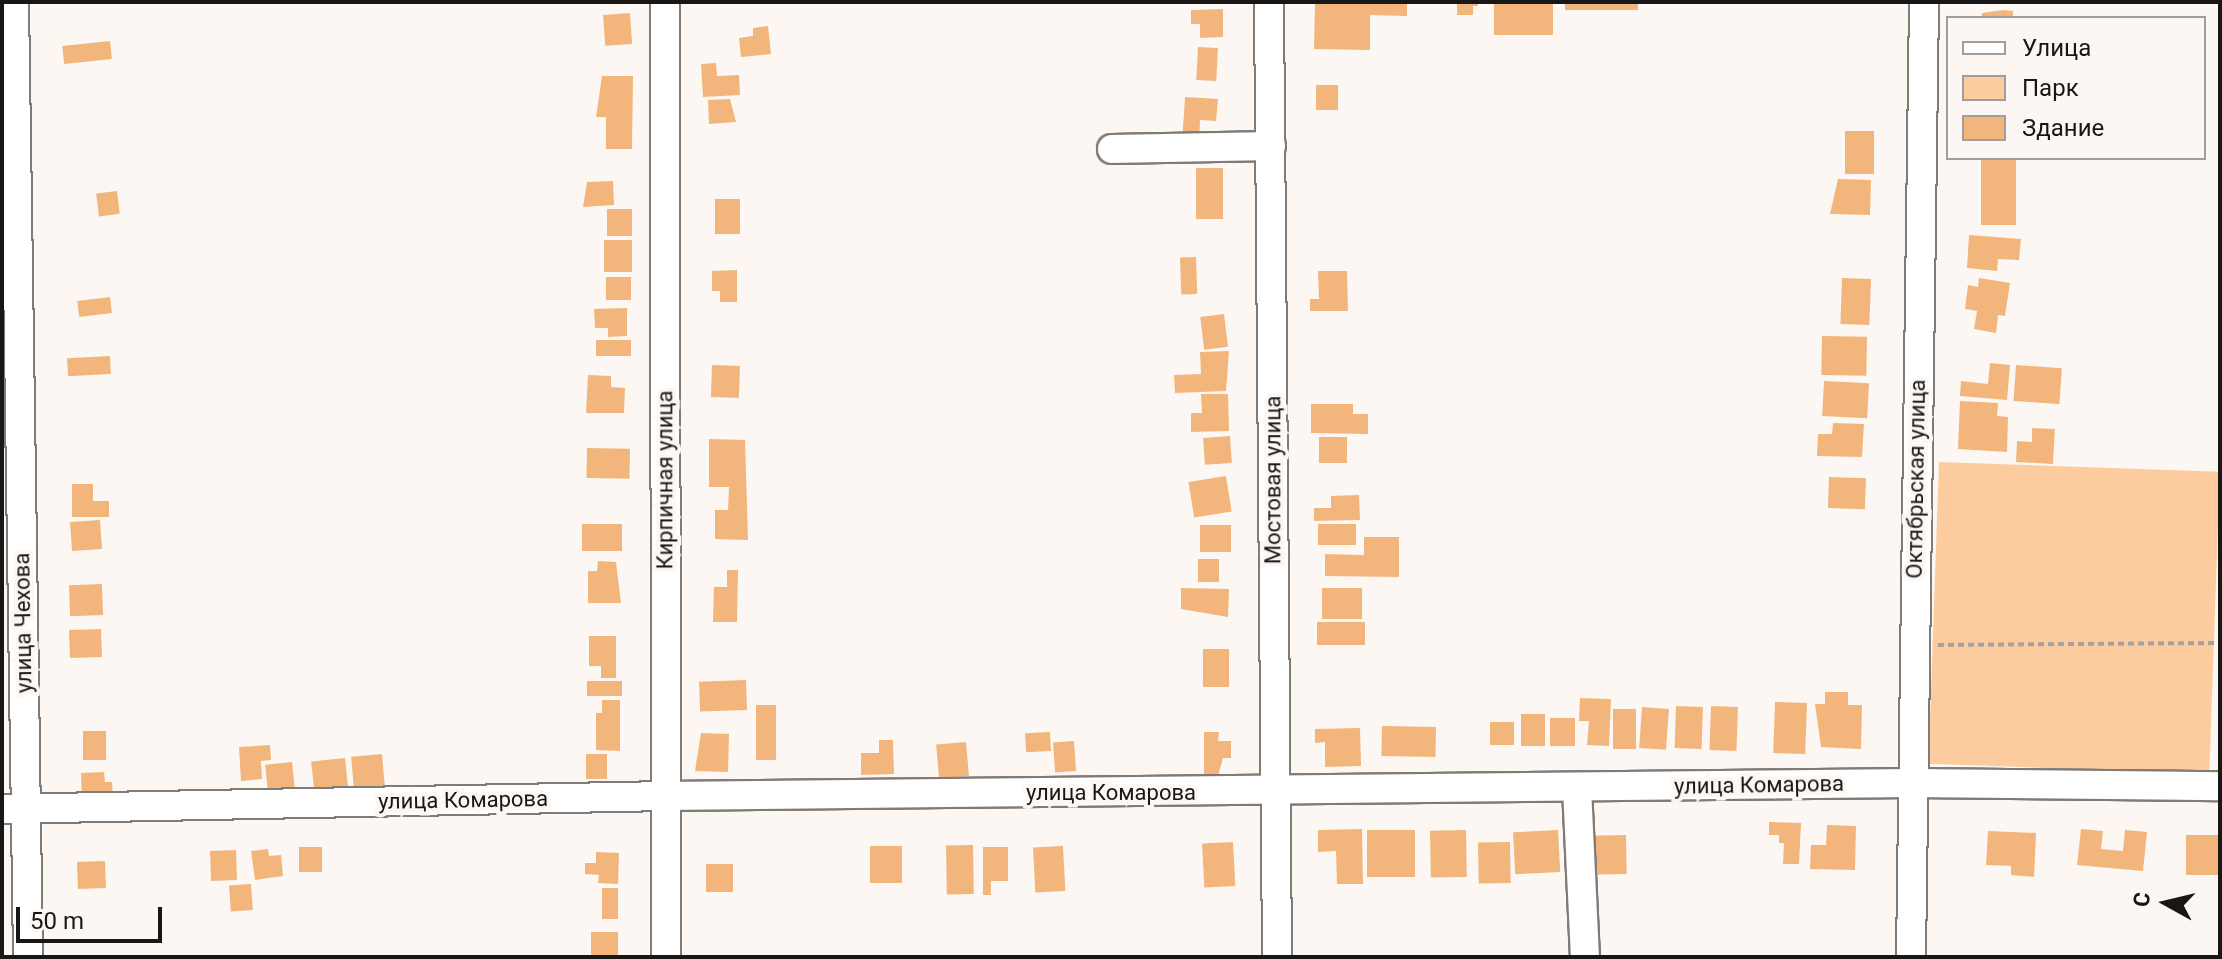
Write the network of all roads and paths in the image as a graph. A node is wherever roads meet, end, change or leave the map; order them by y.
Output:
1 (14, 2) edge
2 (665, 2) edge
3 (1269, 2) edge
4 (1924, 2) edge
5 (1271, 146) junction
6 (1112, 149) dead end
7 (2220, 643) edge
8 (1914, 645) junction
9 (1912, 783) junction
10 (2220, 786) edge
11 (1577, 788) junction
12 (1276, 792) junction
13 (664, 796) junction
14 (14, 809) edge
15 (28, 957) edge
16 (666, 957) edge
17 (1277, 957) edge
18 (1585, 957) edge
19 (1911, 957) edge

1 - 14 street, улица Чехова
2 - 13 street, Кирпичная улица
3 - 5 street, Мостовая улица
4 - 8 street, Октябрьская улица
5 - 6 street
5 - 12 street, Мостовая улица
7 - 8 path
8 - 9 street, Октябрьская улица
9 - 10 street, улица Комарова
9 - 11 street, улица Комарова
9 - 19 street, Октябрьская улица
11 - 12 street, улица Комарова
11 - 18 street
12 - 13 street, улица Комарова
12 - 17 street, Мостовая улица
13 - 14 street, улица Комарова
13 - 16 street, Кирпичная улица
14 - 15 street, улица Чехова

